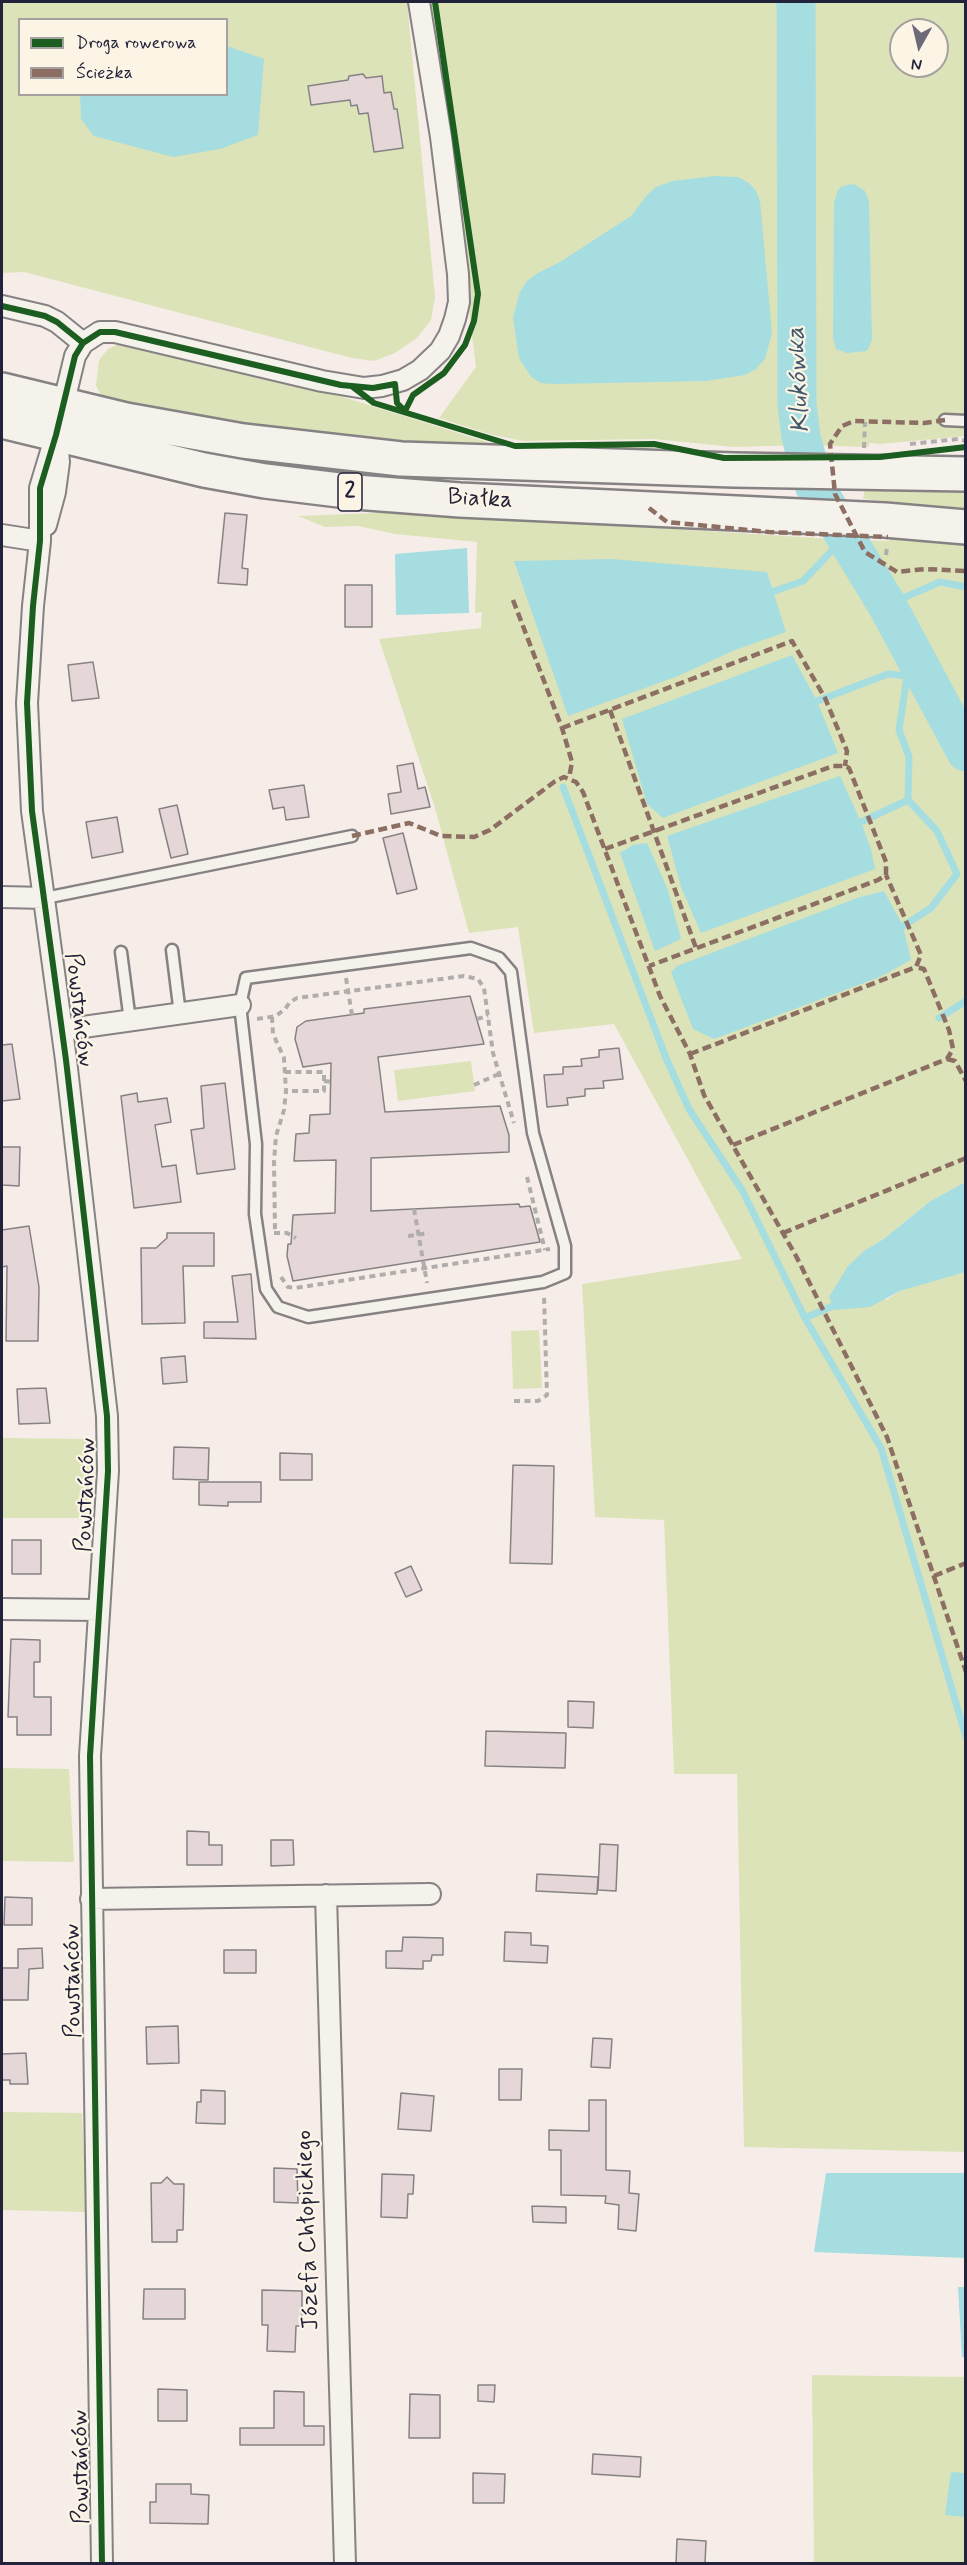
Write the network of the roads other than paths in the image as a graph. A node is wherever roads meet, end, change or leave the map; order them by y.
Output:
1 (419, 2) edge
2 (2, 306) edge
3 (83, 343) junction
4 (2, 390) edge
5 (59, 420) junction
6 (945, 420) dead end
7 (2, 421) edge
8 (966, 421) edge
9 (176, 464) junction
10 (966, 474) edge
11 (228, 487) dead end
12 (379, 494) junction
13 (337, 500) dead end
14 (966, 527) edge
15 (2, 535) edge
16 (40, 541) junction
17 (352, 836) dead end
18 (2, 897) edge
19 (45, 898) junction
20 (172, 950) dead end
21 (121, 952) dead end
22 (241, 1013) junction
23 (180, 1014) junction
24 (130, 1021) junction
25 (62, 1030) junction
26 (2, 1609) edge
27 (99, 1610) junction
28 (430, 1894) dead end
29 (326, 1895) junction
30 (91, 1899) junction
31 (102, 2564) edge
32 (345, 2564) edge

1 - 3 street
2 - 3 street
3 - 5 street, Powstańców
4 - 5 highway, Białka / 2
5 - 7 highway, Białka / 2
5 - 9 highway, Białka / 2
5 - 10 highway, Białka / 2
5 - 16 street, Powstańców
6 - 8 lane
9 - 11 lane
9 - 12 highway, Białka / 2
12 - 13 lane
12 - 14 highway, Białka / 2
15 - 16 street
16 - 19 street, Powstańców
17 - 19 lane
18 - 19 street
19 - 25 street, Powstańców
20 - 23 lane
21 - 24 lane
22 - 22 lane
22 - 23 street, Powstańców
23 - 24 street, Powstańców
24 - 25 street, Powstańców
25 - 27 street, Powstańców
26 - 27 street
27 - 30 street, Powstańców
28 - 29 street
29 - 30 street
29 - 32 street, Józefa Chłopickiego
30 - 31 street, Powstańców

